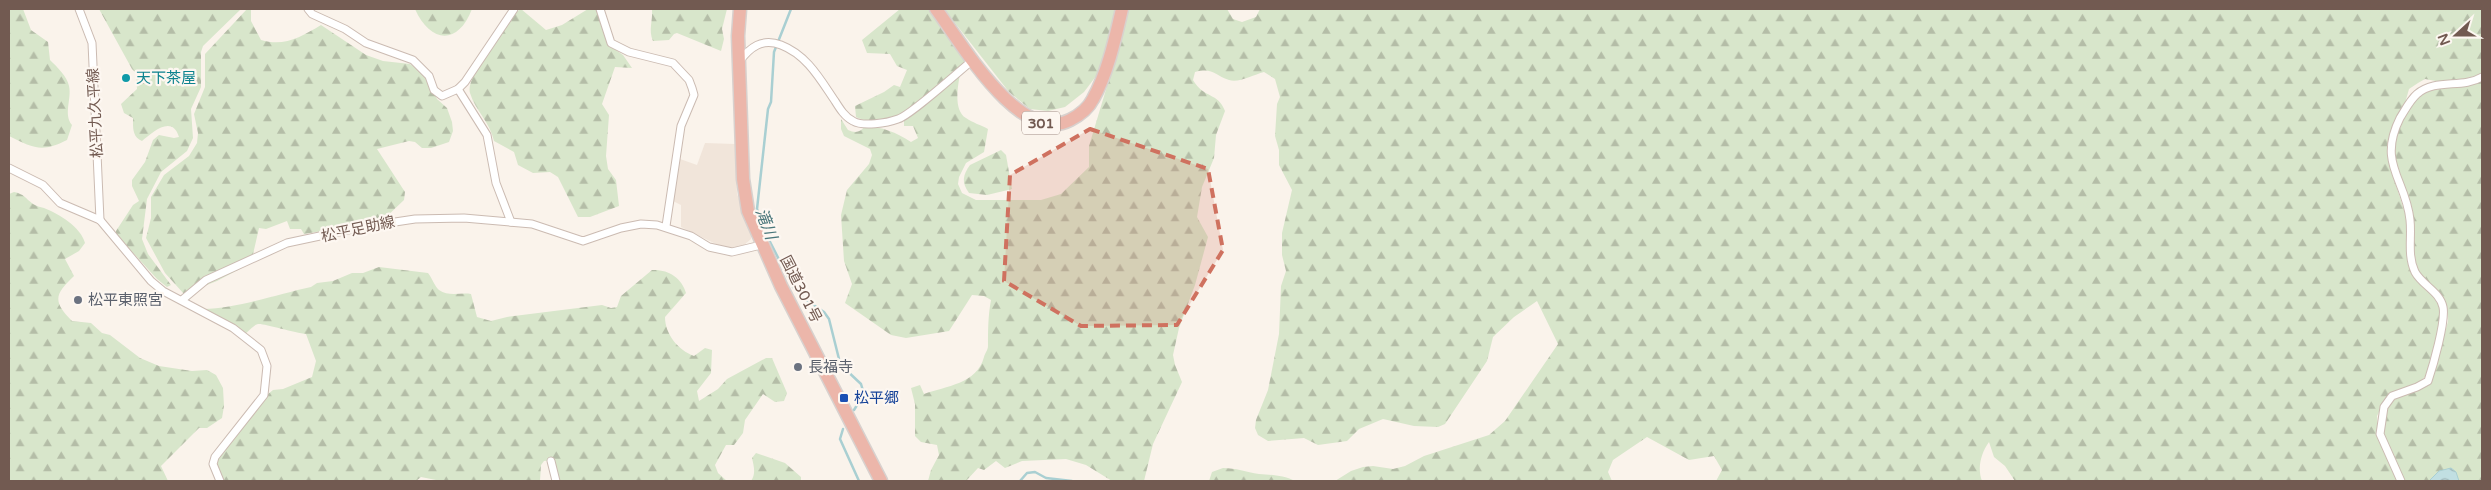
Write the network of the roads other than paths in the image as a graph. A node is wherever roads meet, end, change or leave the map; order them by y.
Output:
1 (79, 9) edge
2 (308, 9) edge
3 (514, 9) edge
4 (600, 9) edge
5 (740, 9) edge
6 (936, 9) edge
7 (1122, 9) edge
8 (973, 60) junction
9 (738, 64) junction
10 (2482, 77) edge
11 (458, 89) junction
12 (9, 168) edge
13 (100, 220) junction
14 (511, 222) junction
15 (666, 226) junction
16 (761, 245) junction
17 (182, 300) junction
18 (551, 461) dead end
19 (220, 481) edge
20 (556, 481) edge
21 (881, 481) edge
22 (2401, 481) edge

1 - 13 street, 松平九久平線
2 - 11 street
3 - 11 street
4 - 15 street
5 - 9 highway, 国道301号
6 - 8 highway, 301
7 - 8 highway, 301
8 - 9 street
9 - 16 highway, 国道301号
10 - 22 street
11 - 14 street
12 - 13 street
13 - 17 street
14 - 15 street, 松平足助線
14 - 17 street, 松平足助線
15 - 16 street, 松平足助線
16 - 21 highway, 国道301号
17 - 19 street
18 - 20 street

